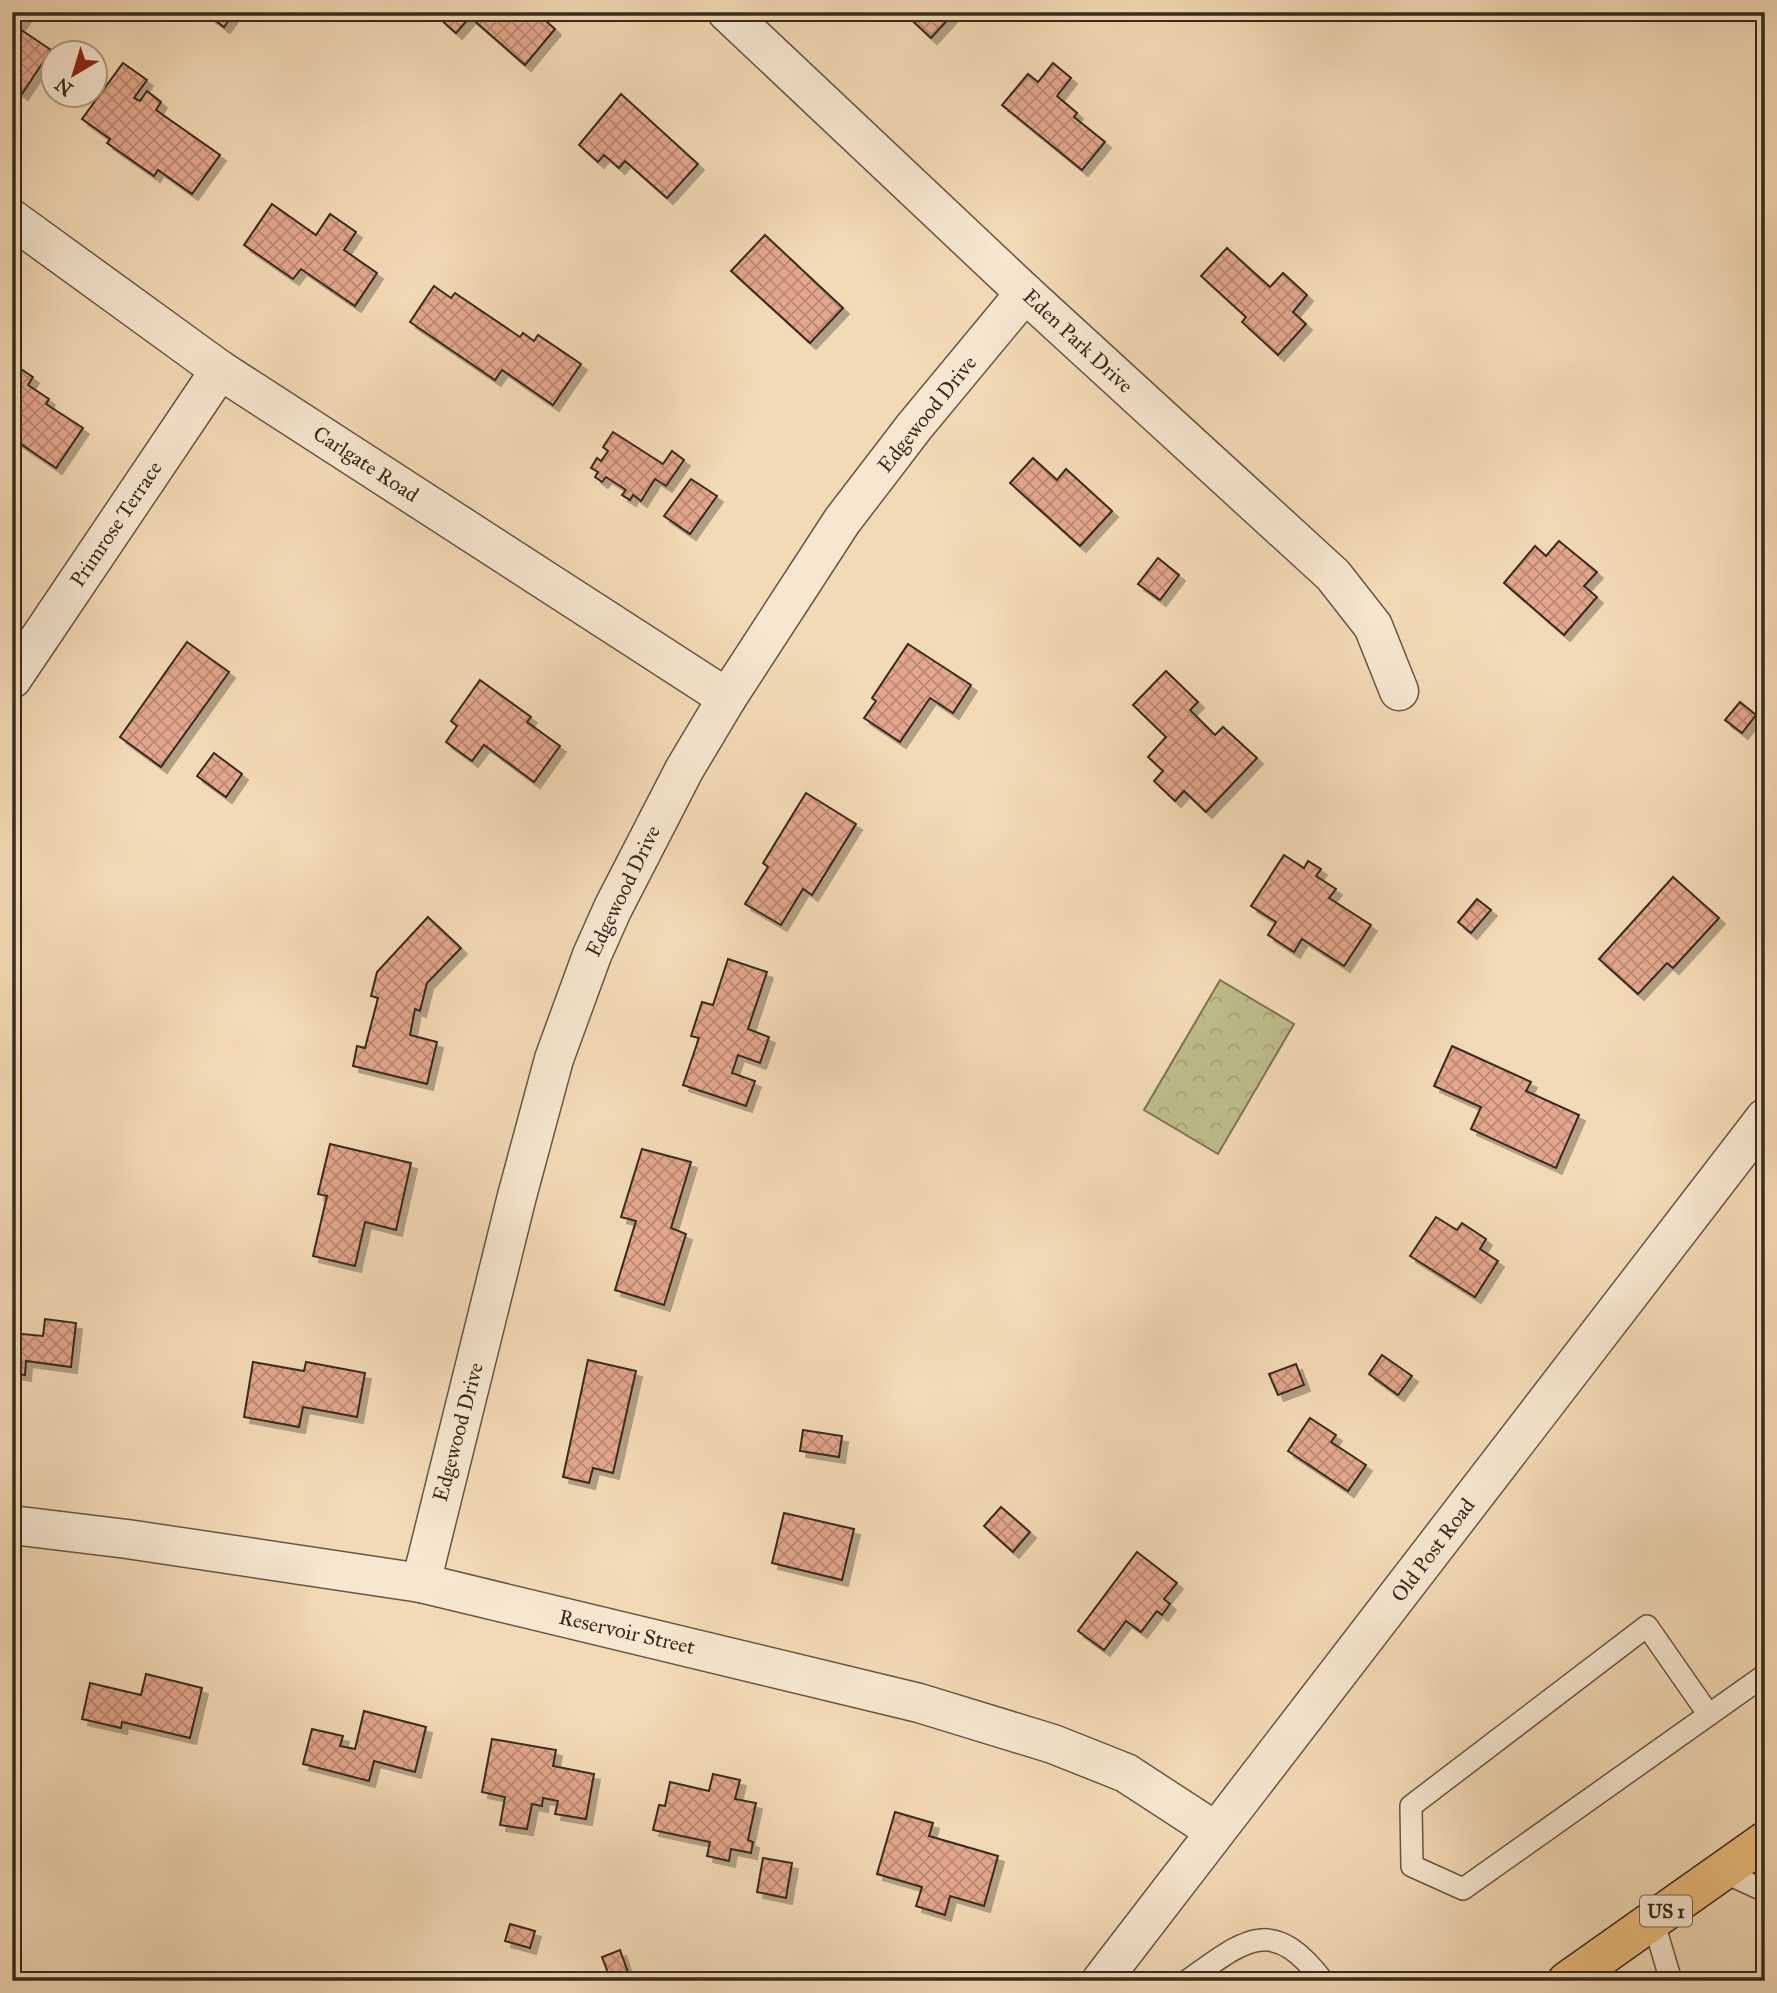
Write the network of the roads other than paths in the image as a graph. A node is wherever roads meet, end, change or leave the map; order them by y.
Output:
1 (727, 12) edge
2 (12, 219) edge
3 (1025, 293) junction
4 (220, 370) junction
5 (12, 679) edge
6 (1399, 691) dead end
7 (727, 698) junction
8 (1765, 1118) edge
9 (12, 1525) edge
10 (421, 1583) junction
11 (1765, 1675) edge
12 (1709, 1714) junction
13 (1215, 1831) junction
14 (1765, 1841) edge
15 (1721, 1871) junction
16 (1765, 1891) edge
17 (1653, 1920) junction
18 (1315, 1977) edge
19 (1101, 1981) edge
20 (1187, 1981) edge
21 (1567, 1981) edge
22 (1671, 1981) edge

1 - 3 street, Eden Park Drive
2 - 4 street, Carlgate Road
3 - 6 street, Eden Park Drive
3 - 7 street, Edgewood Drive
4 - 5 street, Primrose Terrace
4 - 7 street, Carlgate Road
7 - 10 street, Edgewood Drive
8 - 13 street, Old Post Road
9 - 10 street, Reservoir Street
10 - 13 street, Reservoir Street
11 - 12 lane
12 - 12 lane
13 - 19 street, Old Post Road
14 - 15 main road, US 1
15 - 16 lane
15 - 17 main road, US 1
17 - 21 main road, US 1
17 - 22 lane
18 - 20 lane

